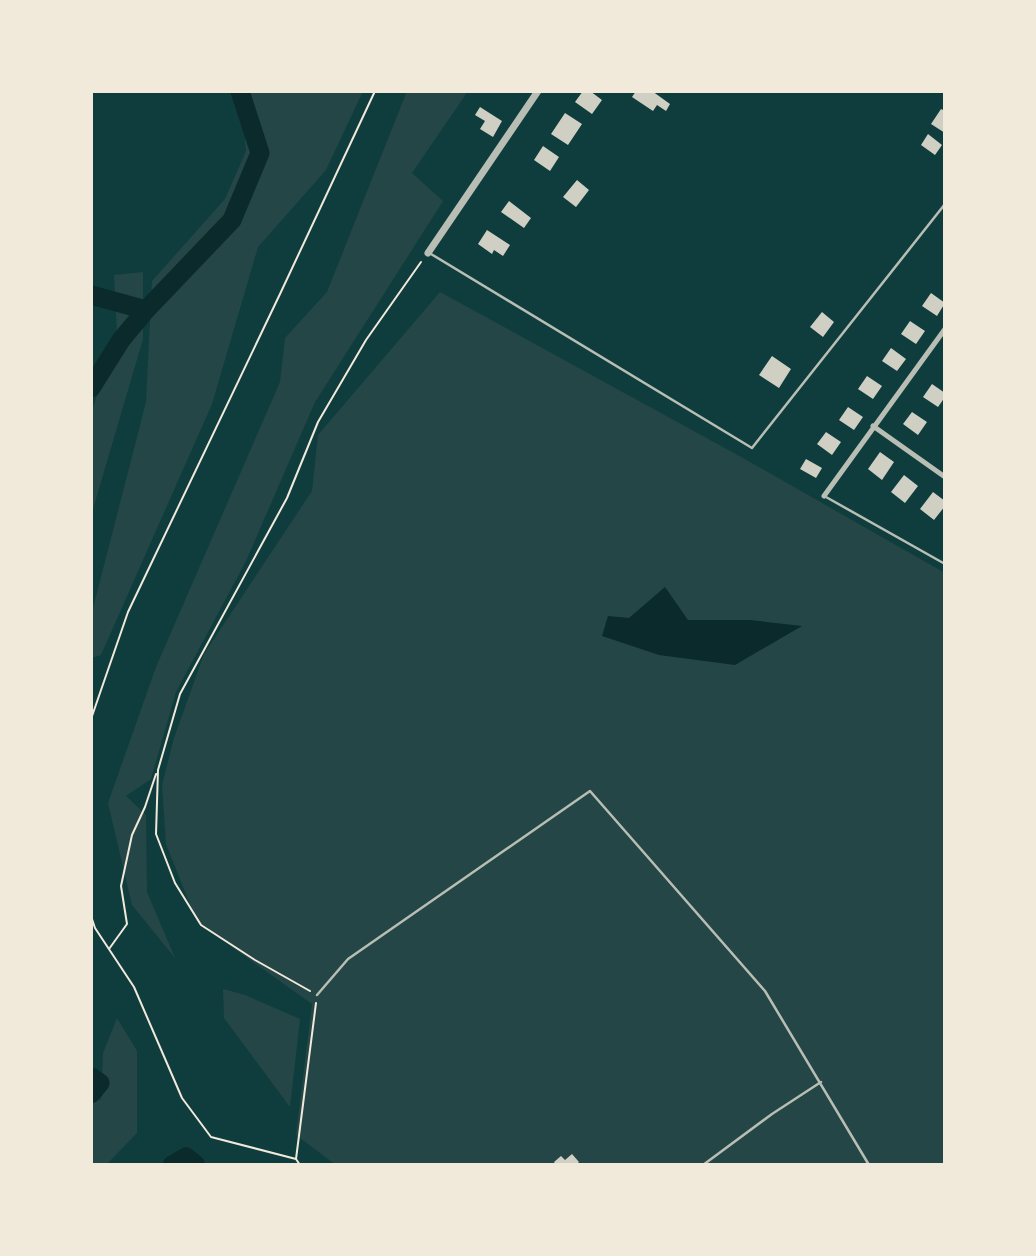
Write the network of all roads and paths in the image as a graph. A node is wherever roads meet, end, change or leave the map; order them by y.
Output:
1 (375, 91) edge
2 (538, 91) edge
3 (945, 204) edge
4 (428, 253) junction
5 (945, 329) edge
6 (873, 426) junction
7 (945, 477) edge
8 (824, 496) joint
9 (945, 564) edge
10 (91, 719) edge
11 (158, 770) junction
12 (91, 916) edge
13 (109, 949) junction
14 (317, 995) junction
15 (821, 1082) junction
16 (296, 1158) junction
17 (300, 1165) edge
18 (703, 1165) edge
19 (869, 1165) edge

1 - 10 path
2 - 4 street
3 - 4 lane
4 - 11 path
5 - 6 street
6 - 7 street
6 - 8 street
8 - 9 lane
11 - 13 path
11 - 14 path
12 - 13 path
13 - 16 path
14 - 15 lane
14 - 16 path
15 - 18 lane
15 - 19 lane
16 - 17 path

